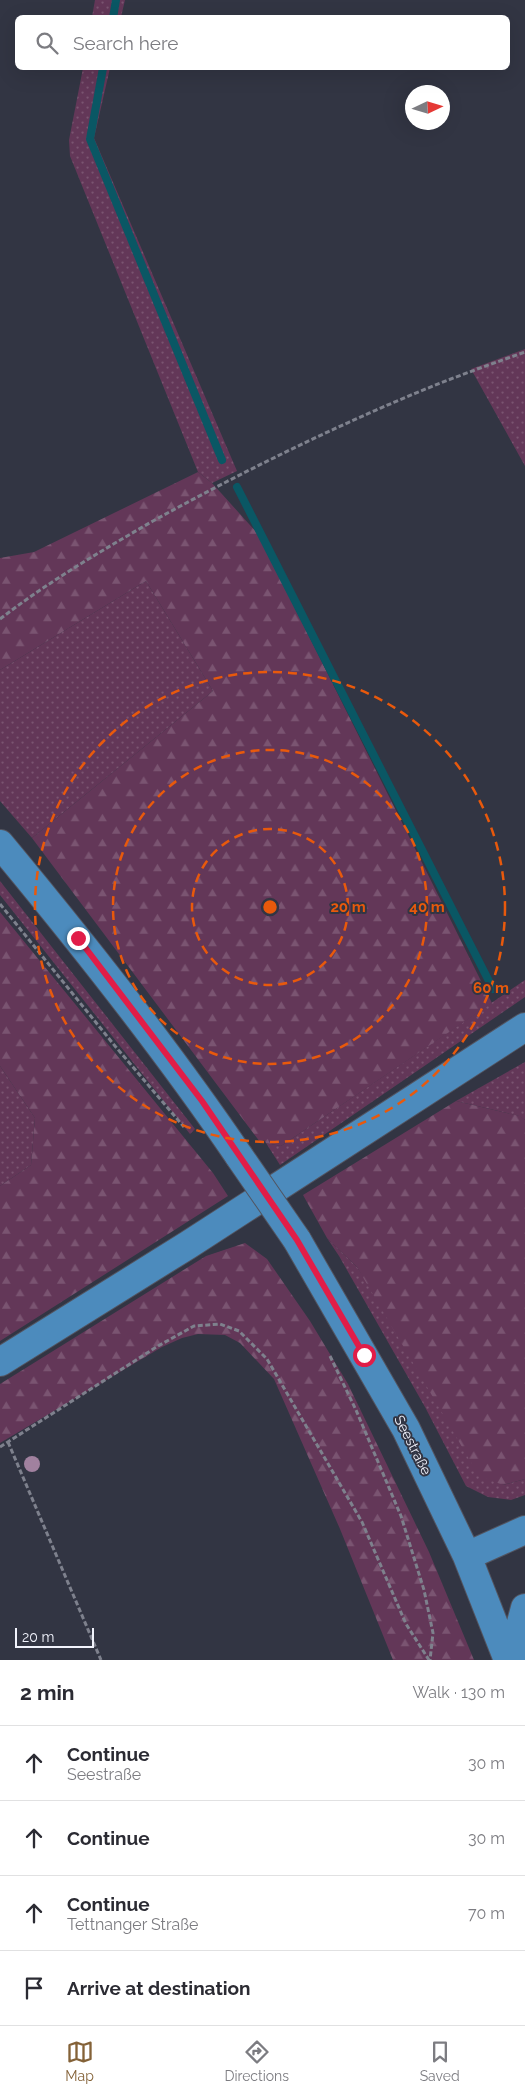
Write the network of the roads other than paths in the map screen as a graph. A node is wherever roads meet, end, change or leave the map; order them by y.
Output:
1 (0, 844) edge
2 (524, 1028) edge
3 (0, 1362) edge
4 (525, 1530) edge
5 (467, 1556) junction
6 (525, 1608) edge
7 (510, 1660) edge

1 - 5 main road, Seestraße, bridge
2 - 3 main road
4 - 5 main road
5 - 7 main road, Seestraße
6 - 7 main road

